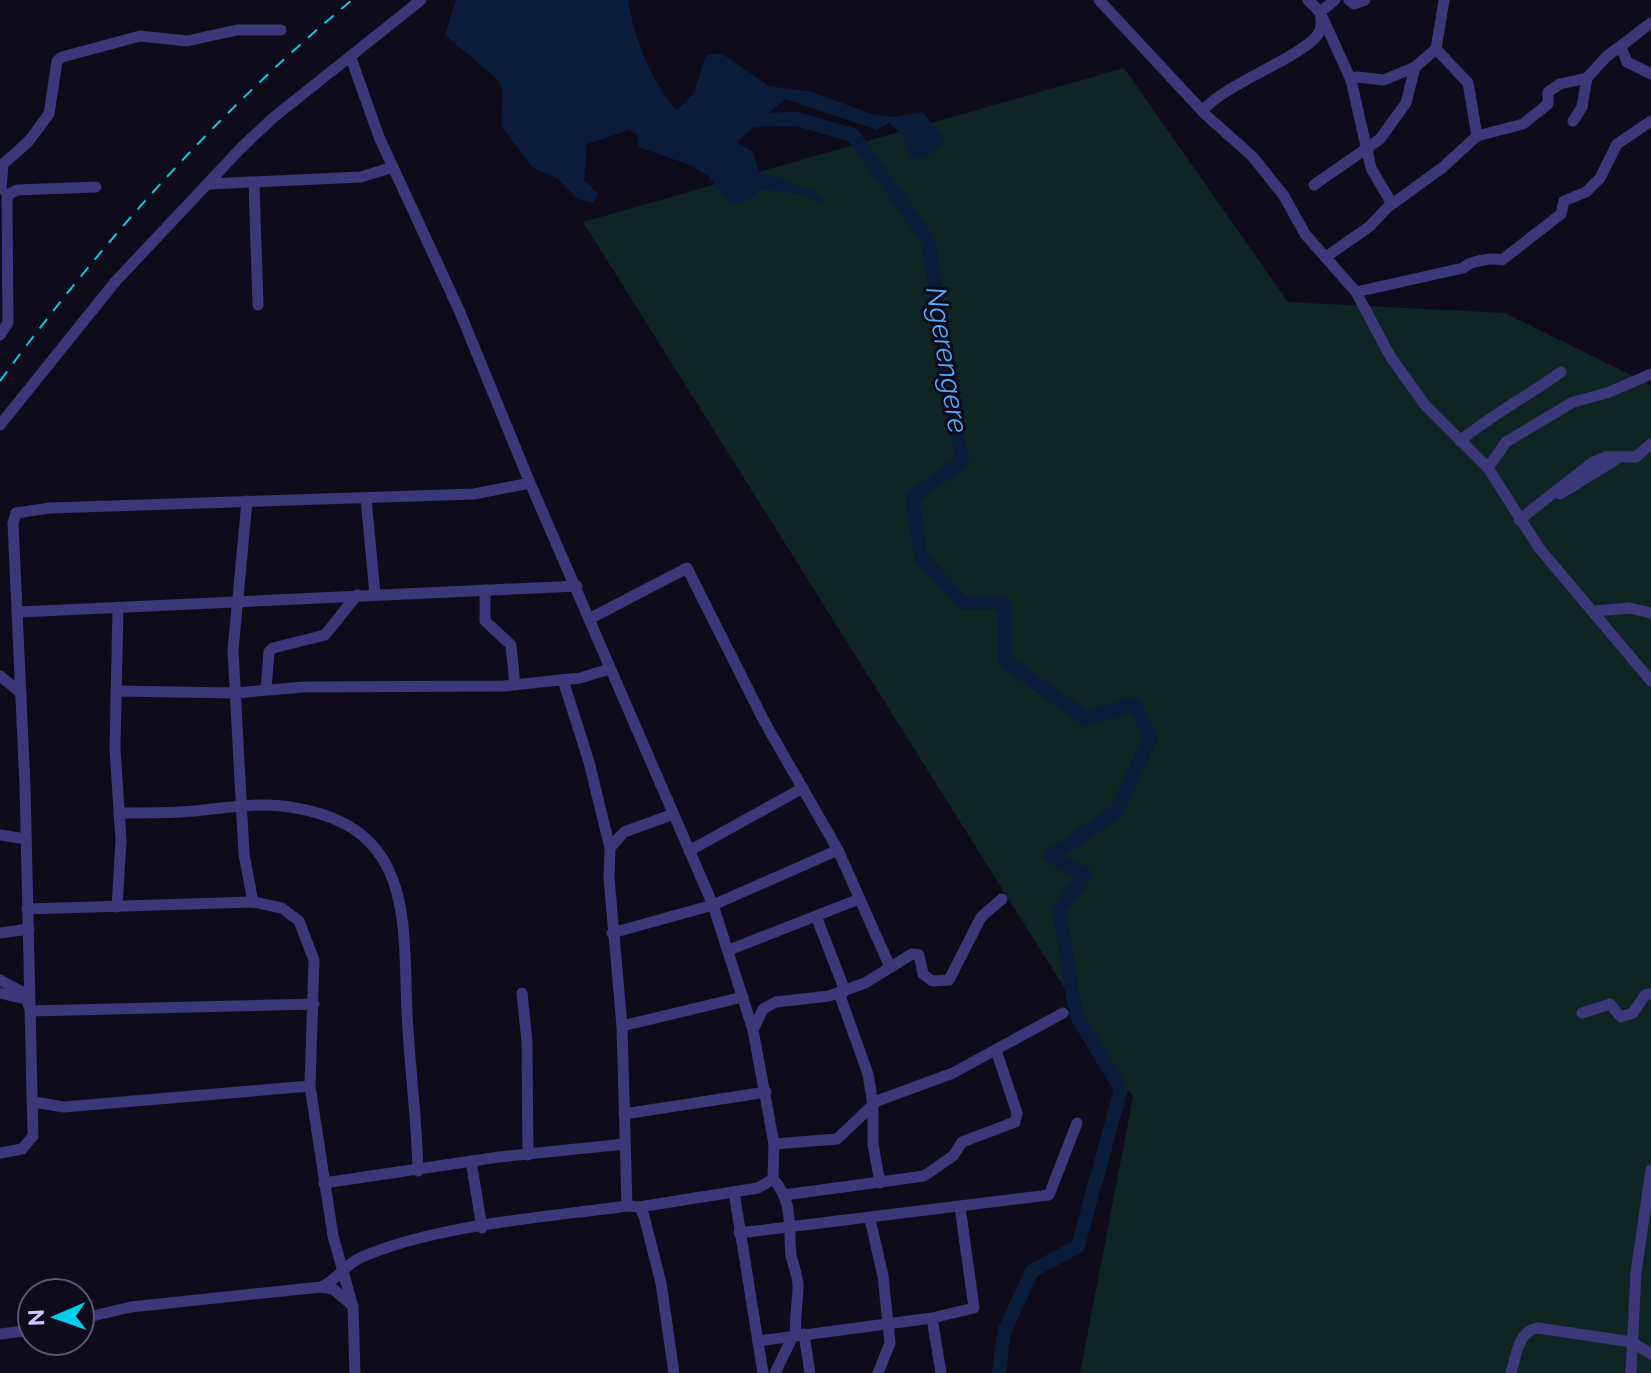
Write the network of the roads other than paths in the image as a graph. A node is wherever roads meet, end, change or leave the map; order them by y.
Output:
1 (421, 0) edge
2 (1099, 0) edge
3 (1308, 0) edge
4 (1335, 0) edge
5 (1349, 0) edge
6 (1365, 0) edge
7 (1444, 0) edge
8 (1320, 12) junction
9 (1651, 23) edge
10 (281, 30) dead end
11 (1621, 47) junction
12 (1436, 49) junction
13 (351, 58) junction
14 (1415, 67) junction
15 (1651, 74) edge
16 (1587, 78) junction
17 (1351, 80) junction
18 (1202, 111) junction
19 (1573, 121) dead end
20 (1651, 121) edge
21 (1477, 136) junction
22 (1367, 148) junction
23 (393, 167) junction
24 (209, 184) junction
25 (254, 184) junction
26 (1314, 185) dead end
27 (96, 187) dead end
28 (3, 191) edge
29 (1392, 204) junction
30 (1326, 257) junction
31 (1356, 292) junction
32 (258, 305) dead end
33 (0, 335) edge
34 (1561, 372) dead end
35 (1651, 374) edge
36 (0, 425) edge
37 (1460, 441) junction
38 (1646, 445) edge
39 (1488, 468) junction
40 (530, 483) junction
41 (366, 499) junction
42 (247, 501) junction
43 (1519, 520) junction
44 (577, 586) junction
45 (485, 590) junction
46 (375, 594) junction
47 (357, 595) junction
48 (236, 603) junction
49 (118, 607) junction
50 (1594, 611) junction
51 (19, 612) junction
52 (1651, 613) edge
53 (591, 618) junction
54 (20, 667) junction
55 (609, 669) junction
56 (1649, 673) edge
57 (0, 675) edge
58 (563, 680) junction
59 (515, 685) junction
60 (266, 689) junction
61 (116, 691) junction
62 (21, 693) junction
63 (235, 693) junction
64 (803, 788) junction
65 (243, 806) junction
66 (119, 813) junction
67 (671, 815) junction
68 (0, 835) edge
69 (26, 839) junction
70 (610, 848) junction
71 (838, 850) junction
72 (689, 851) junction
73 (859, 899) junction
74 (1002, 899) dead end
75 (253, 902) junction
76 (713, 905) junction
77 (117, 907) junction
78 (27, 909) junction
79 (816, 916) junction
80 (29, 929) junction
81 (0, 933) edge
82 (612, 933) junction
83 (729, 950) junction
84 (890, 967) junction
85 (0, 980) edge
86 (842, 992) junction
87 (0, 993) edge
88 (522, 993) dead end
89 (1651, 994) edge
90 (30, 995) junction
91 (743, 997) junction
92 (314, 1004) junction
93 (31, 1011) junction
94 (1063, 1013) dead end
95 (1582, 1013) dead end
96 (622, 1026) junction
97 (753, 1030) junction
98 (996, 1050) junction
99 (310, 1086) junction
100 (766, 1092) junction
101 (33, 1102) junction
102 (873, 1105) junction
103 (624, 1114) junction
104 (1077, 1123) dead end
105 (625, 1144) junction
106 (774, 1144) junction
107 (0, 1153) edge
108 (528, 1155) junction
109 (471, 1161) junction
110 (1651, 1170) edge
111 (418, 1171) junction
112 (773, 1179) junction
113 (324, 1183) junction
114 (880, 1183) junction
115 (734, 1192) junction
116 (784, 1195) junction
117 (633, 1207) junction
118 (960, 1207) junction
119 (870, 1219) junction
120 (792, 1227) junction
121 (482, 1228) junction
122 (739, 1233) junction
123 (343, 1269) junction
124 (321, 1287) junction
125 (353, 1307) junction
126 (96, 1315) edge
127 (932, 1318) junction
128 (888, 1322) junction
129 (798, 1335) junction
130 (758, 1341) junction
131 (1632, 1342) junction
132 (1651, 1354) edge
133 (355, 1373) edge
134 (674, 1373) edge
135 (763, 1373) edge
136 (775, 1373) edge
137 (810, 1373) edge
138 (878, 1373) edge
139 (941, 1373) edge
140 (1511, 1373) edge
141 (1631, 1373) edge

1 - 13 street
2 - 18 street
3 - 8 street
4 - 8 street
5 - 6 street
7 - 12 street
8 - 17 street
8 - 18 street
9 - 11 street
10 - 28 street
11 - 15 street
11 - 16 street
12 - 14 street
12 - 21 street
13 - 23 street
13 - 24 street
14 - 17 street
14 - 22 street
16 - 19 street
16 - 21 street
17 - 22 street
18 - 30 street
20 - 31 street
21 - 29 street
22 - 26 street
22 - 29 street
23 - 25 street
23 - 40 street
24 - 25 street
24 - 36 street
25 - 32 street
27 - 28 street
28 - 33 street
29 - 30 street
30 - 31 street
31 - 37 street
34 - 37 street
35 - 39 street
37 - 39 street
38 - 43 street
39 - 43 street
40 - 41 street
40 - 44 street
41 - 42 street
41 - 46 street
42 - 48 street
42 - 51 street
43 - 50 street
44 - 45 street
44 - 53 street
45 - 46 street
45 - 59 street
46 - 47 street
47 - 48 street
47 - 60 street
48 - 49 street
48 - 63 street
49 - 51 street
49 - 61 street
50 - 52 street
50 - 56 street
51 - 54 street
53 - 55 street
53 - 64 street
54 - 57 street
54 - 62 street
55 - 58 street
55 - 67 street
57 - 62 street
58 - 59 street
58 - 70 street
59 - 60 street
60 - 63 street
61 - 63 street
61 - 66 street
62 - 69 street
63 - 65 street
64 - 71 street
64 - 72 street
65 - 66 street
65 - 75 street
65 - 111 street
66 - 77 street
67 - 70 street
67 - 72 street
68 - 69 street
69 - 78 street
70 - 82 street
71 - 73 street
71 - 76 street
72 - 76 street
73 - 79 street
73 - 84 street
74 - 84 street
75 - 77 street
75 - 92 street
76 - 82 street
76 - 83 street
77 - 78 street
78 - 80 street
79 - 83 street
79 - 86 street
80 - 81 street
80 - 90 street
82 - 96 street
83 - 91 street
84 - 86 street
85 - 90 street
86 - 97 street
86 - 102 street
87 - 93 street
88 - 108 street
89 - 95 street
90 - 93 street
91 - 96 street
91 - 97 street
92 - 93 street
92 - 99 street
93 - 101 street
94 - 98 street
96 - 103 street
97 - 100 street
98 - 102 street
98 - 114 street
99 - 101 street
99 - 113 street
100 - 103 street
100 - 106 street
101 - 107 street
102 - 106 street
102 - 114 street
103 - 105 street
104 - 118 street
105 - 108 street
105 - 117 street
106 - 112 street
108 - 109 street
109 - 111 street
109 - 121 street
110 - 131 street
111 - 113 street
112 - 115 street
112 - 116 street
113 - 123 street
114 - 116 street
115 - 117 street
115 - 122 street
116 - 120 street
117 - 121 street
117 - 134 street
118 - 119 street
118 - 127 street
119 - 120 street
119 - 128 street
120 - 122 street
120 - 129 street
121 - 123 street
122 - 130 street
123 - 124 street
123 - 125 street
124 - 125 street
124 - 126 street
125 - 133 street
127 - 128 street
127 - 139 street
128 - 129 street
128 - 138 street
129 - 130 street
129 - 136 street
129 - 137 street
130 - 135 street
131 - 132 street
131 - 140 street
131 - 141 street

